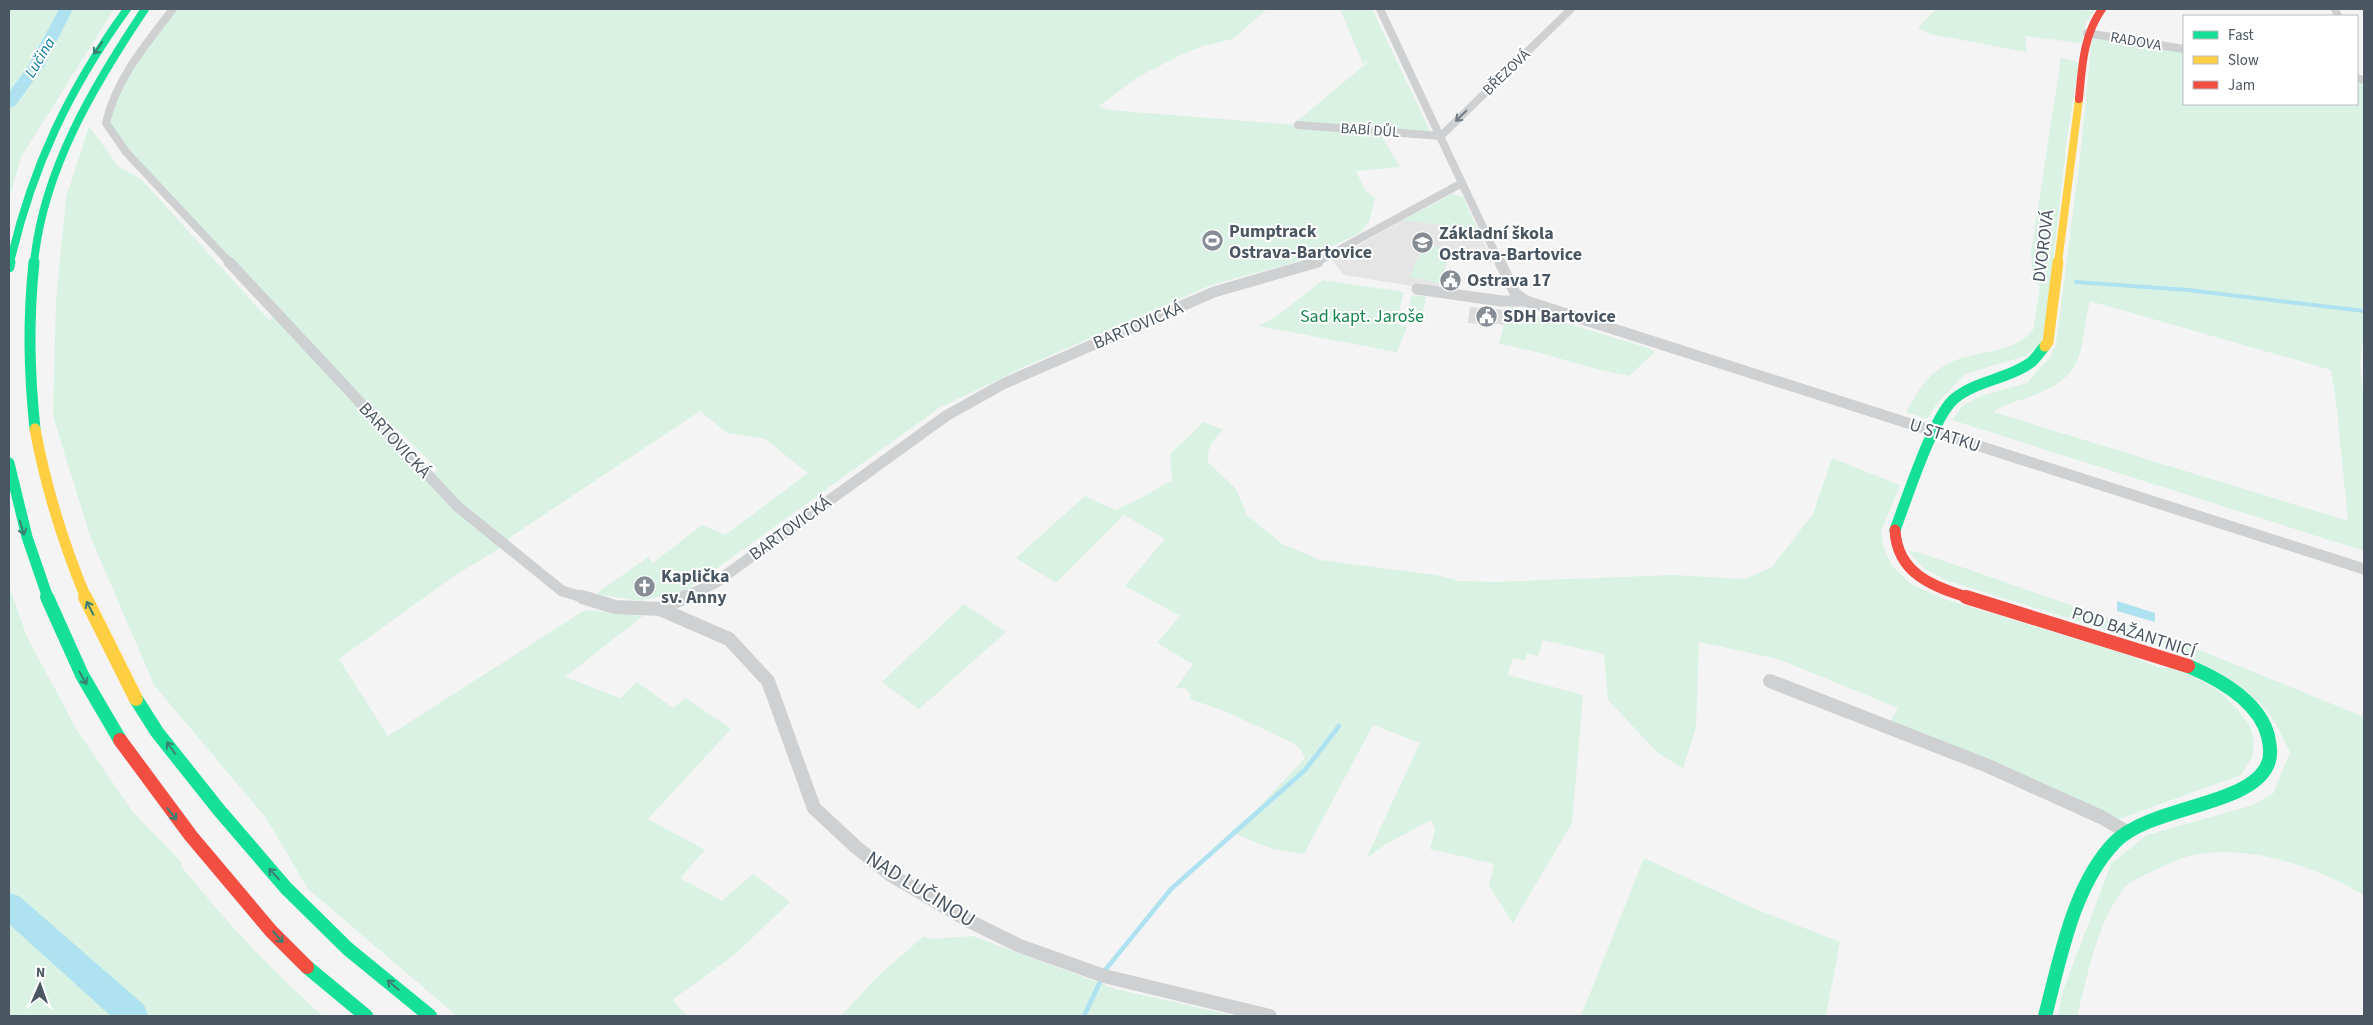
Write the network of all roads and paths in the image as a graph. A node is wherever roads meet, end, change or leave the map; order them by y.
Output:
1 (127, 9) edge
2 (145, 9) edge
3 (173, 9) edge
4 (1380, 9) edge
5 (1571, 9) edge
6 (2102, 9) edge
7 (2087, 33) junction
8 (2183, 49) edge
9 (1298, 125) dead end
10 (1441, 136) junction
11 (1462, 183) junction
12 (9, 267) edge
13 (1417, 289) dead end
14 (1526, 301) junction
15 (1934, 432) junction
16 (9, 463) edge
17 (2364, 569) edge
18 (660, 609) junction
19 (1770, 681) dead end
20 (2127, 832) junction
21 (366, 1016) edge
22 (430, 1016) edge
23 (1270, 1016) edge
24 (2045, 1016) edge

1 -> 12 main road
22 -> 2 main road
3 - 18 street, BARTOVICKÁ
4 - 10 street
5 -> 10 street, BŘEZOVÁ
6 - 7 main road, DVOROVÁ
7 - 8 street, RADOVA
7 - 15 main road, DVOROVÁ
9 - 10 street, BABÍ DŮL
10 - 11 street
11 - 14 street
11 - 18 street, BARTOVICKÁ
13 - 14 street, U STATKU
14 - 15 street, U STATKU
15 - 17 street, U STATKU
15 - 20 main road, POD BAŽANTNICÍ
16 -> 21 main road
18 - 23 street, NAD LUČINOU
19 - 20 street
20 - 24 main road, POD BAŽANTNICÍ

